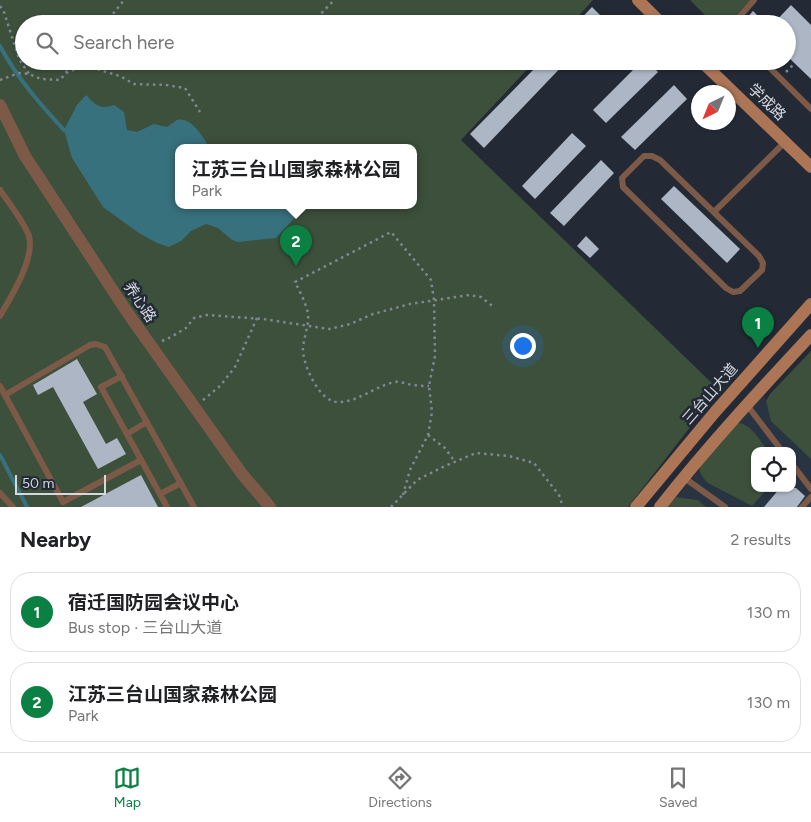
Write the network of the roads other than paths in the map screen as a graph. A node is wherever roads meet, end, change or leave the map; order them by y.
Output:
1 (638, 0) edge
2 (754, 0) edge
3 (653, 15) edge
4 (741, 15) edge
5 (710, 70) edge
6 (772, 70) edge
7 (0, 106) edge
8 (811, 108) edge
9 (785, 142) junction
10 (811, 167) edge
11 (0, 190) edge
12 (714, 212) junction
13 (811, 304) edge
14 (0, 316) edge
15 (811, 335) edge
16 (122, 376) junction
17 (0, 386) edge
18 (5, 395) junction
19 (747, 405) junction
20 (147, 422) junction
21 (127, 434) junction
22 (779, 447) edge
23 (141, 460) junction
24 (796, 469) edge
25 (683, 477) junction
26 (181, 483) junction
27 (811, 489) edge
28 (0, 493) edge
29 (160, 494) junction
30 (811, 497) edge
31 (13, 507) edge
32 (167, 507) edge
33 (194, 507) edge
34 (270, 507) edge
35 (636, 507) edge
36 (660, 507) edge
37 (725, 507) edge
38 (802, 507) edge

1 - 3 main road
2 - 4 lane
5 - 9 main road, 学成路
6 - 8 lane
7 - 34 street, 养心路
9 - 10 main road, 学成路
9 - 12 lane
11 - 14 lane
12 - 12 lane
13 - 35 main road, 三台山大道
15 - 19 main road
16 - 18 lane
16 - 20 lane
16 - 21 lane
17 - 18 lane
18 - 23 lane
19 - 22 lane
19 - 25 main road
20 - 21 lane
20 - 26 lane
21 - 23 lane
23 - 29 lane
24 - 27 lane
25 - 36 main road
25 - 37 lane
26 - 29 lane
26 - 33 lane
28 - 31 lane
29 - 32 lane
30 - 38 lane

